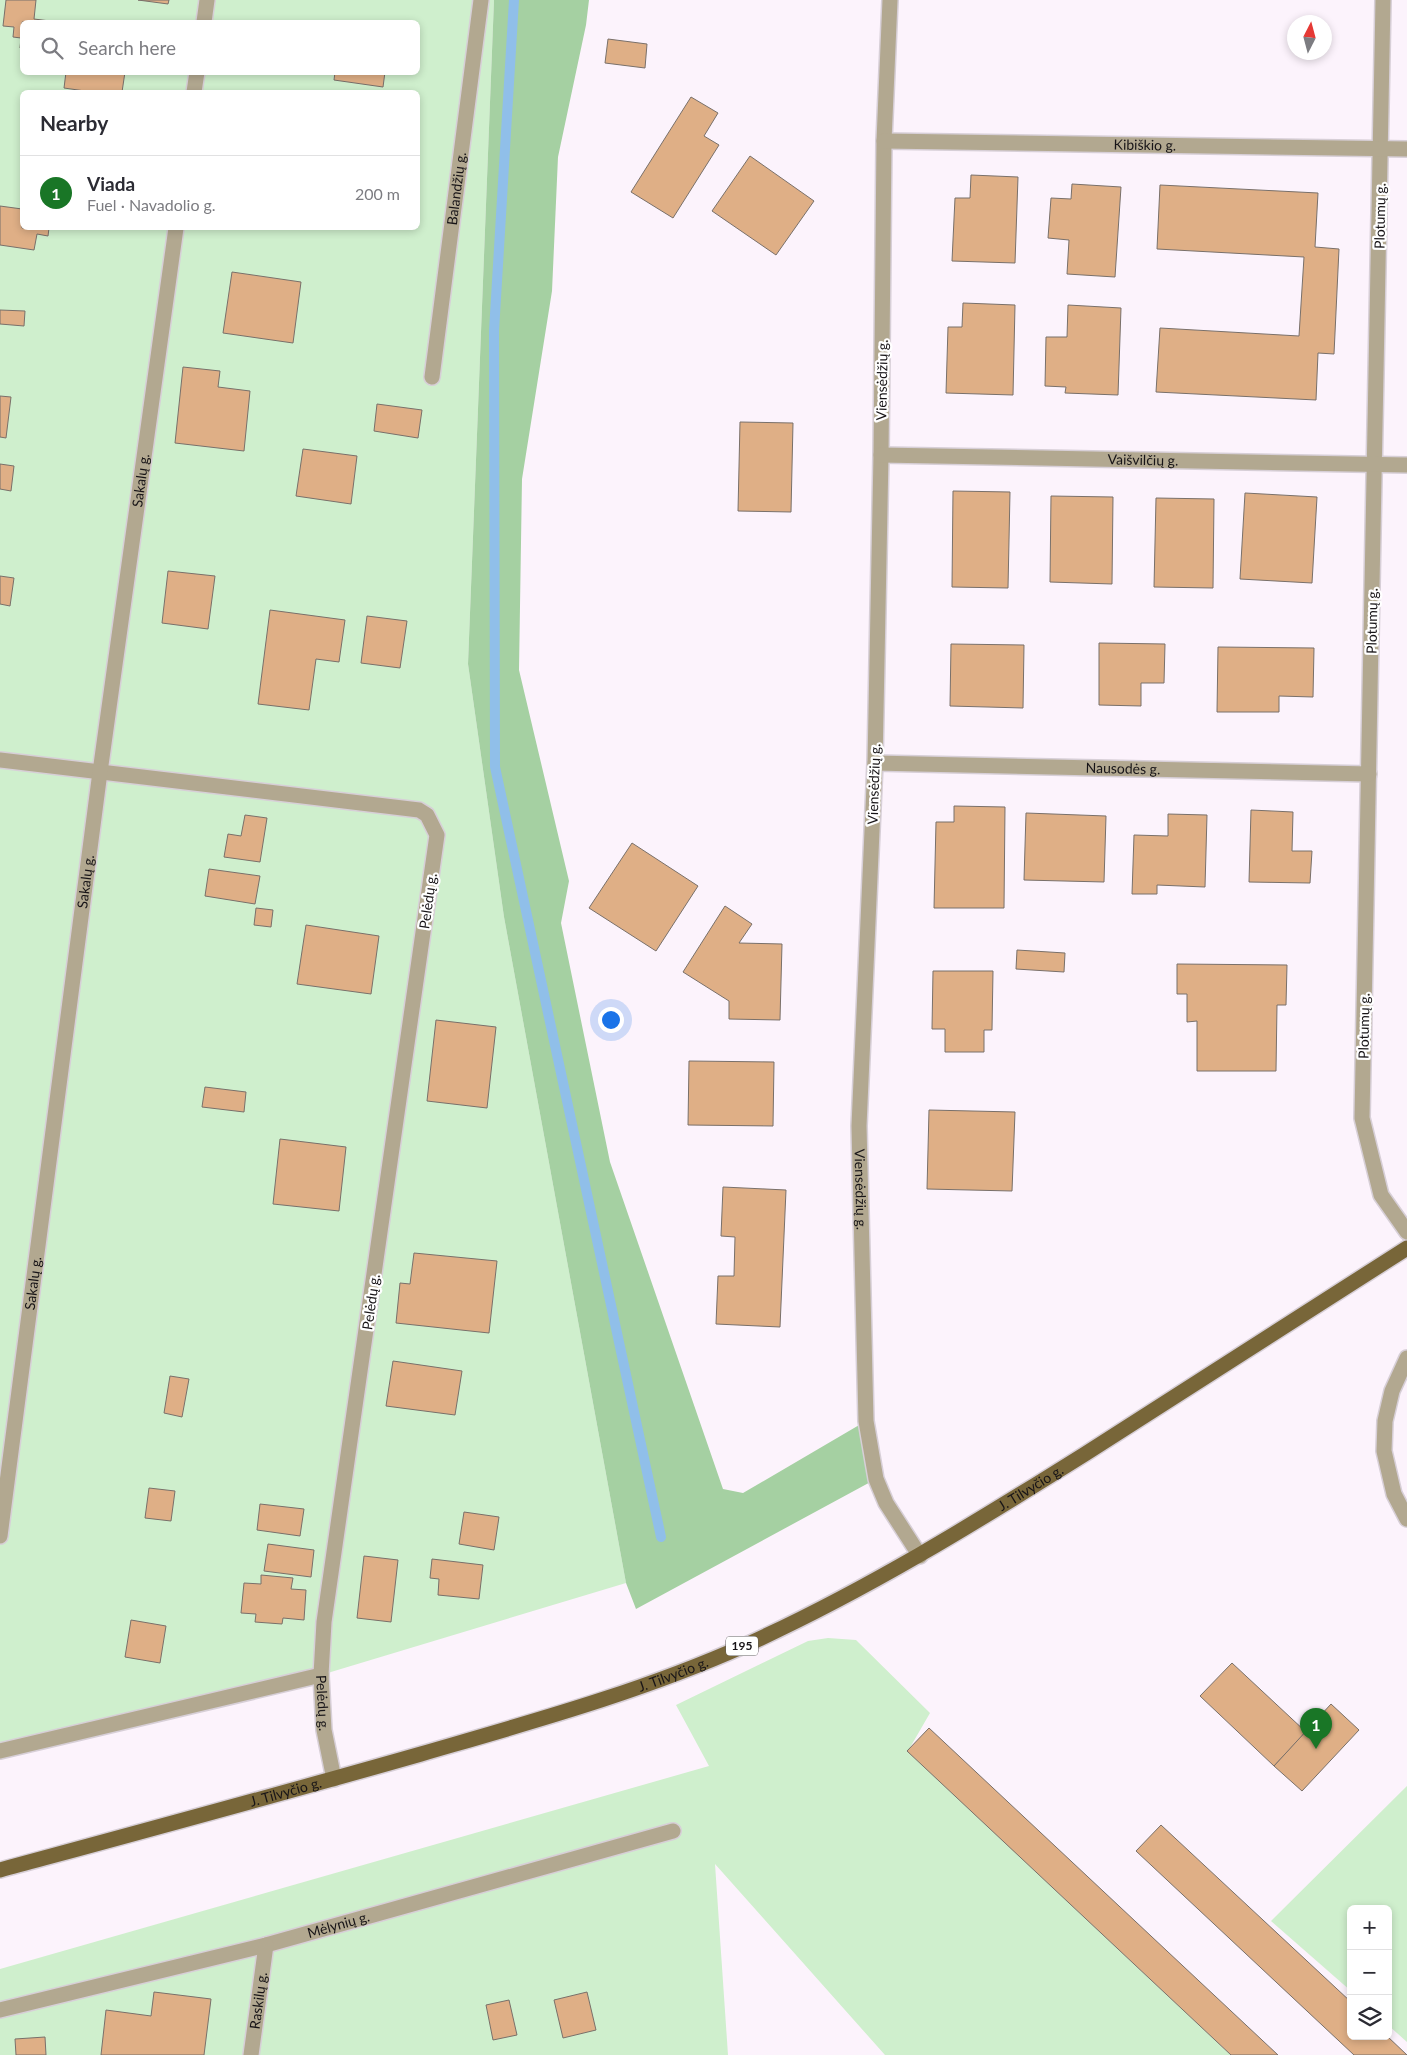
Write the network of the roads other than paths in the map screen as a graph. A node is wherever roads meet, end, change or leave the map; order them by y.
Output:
1 (207, 0) edge
2 (480, 0) edge
3 (890, 0) edge
4 (1383, 0) edge
5 (204, 20) edge
6 (197, 75) edge
7 (194, 90) edge
8 (884, 141) junction
9 (1381, 148) junction
10 (1407, 149) edge
11 (176, 230) edge
12 (432, 377) dead end
13 (881, 455) junction
14 (1375, 464) junction
15 (1407, 465) edge
16 (0, 760) edge
17 (875, 763) junction
18 (100, 772) junction
19 (1369, 774) junction
20 (1407, 1232) edge
21 (1407, 1248) edge
22 (1407, 1358) edge
23 (1407, 1519) edge
24 (0, 1536) edge
25 (920, 1556) junction
26 (321, 1675) junction
27 (0, 1751) edge
28 (334, 1779) junction
29 (673, 1831) dead end
30 (0, 1870) edge
31 (266, 1945) junction
32 (0, 2010) edge
33 (251, 2055) edge

1 - 5 street
2 - 12 street, Balandžių g.
3 - 8 street, Viensėdžių g.
4 - 9 street, Plotumų g.
6 - 7 street
8 - 9 street, Kibiškio g.
8 - 13 street, Viensėdžių g.
9 - 10 street, Kibiškio g.
9 - 14 street, Plotumų g.
11 - 18 street, Sakalų g.
13 - 14 street, Vaišvilčių g.
13 - 17 street, Viensėdžių g.
14 - 15 street, Vaišvilčių g.
14 - 19 street, Plotumų g.
16 - 18 street
17 - 19 street, Nausodės g.
17 - 25 street, Viensėdžių g.
18 - 24 street, Sakalų g.
18 - 26 street, Pelėdų g.
19 - 20 street, Plotumų g.
21 - 25 main road, J. Tilvyčio g. / 195
22 - 23 street
25 - 28 main road, J. Tilvyčio g. / 195
26 - 27 street
26 - 28 street, Pelėdų g.
28 - 30 main road, J. Tilvyčio g. / 195
29 - 31 street, Mėlynių g.
31 - 32 street, Mėlynių g.
31 - 33 street, Raskilų g.

